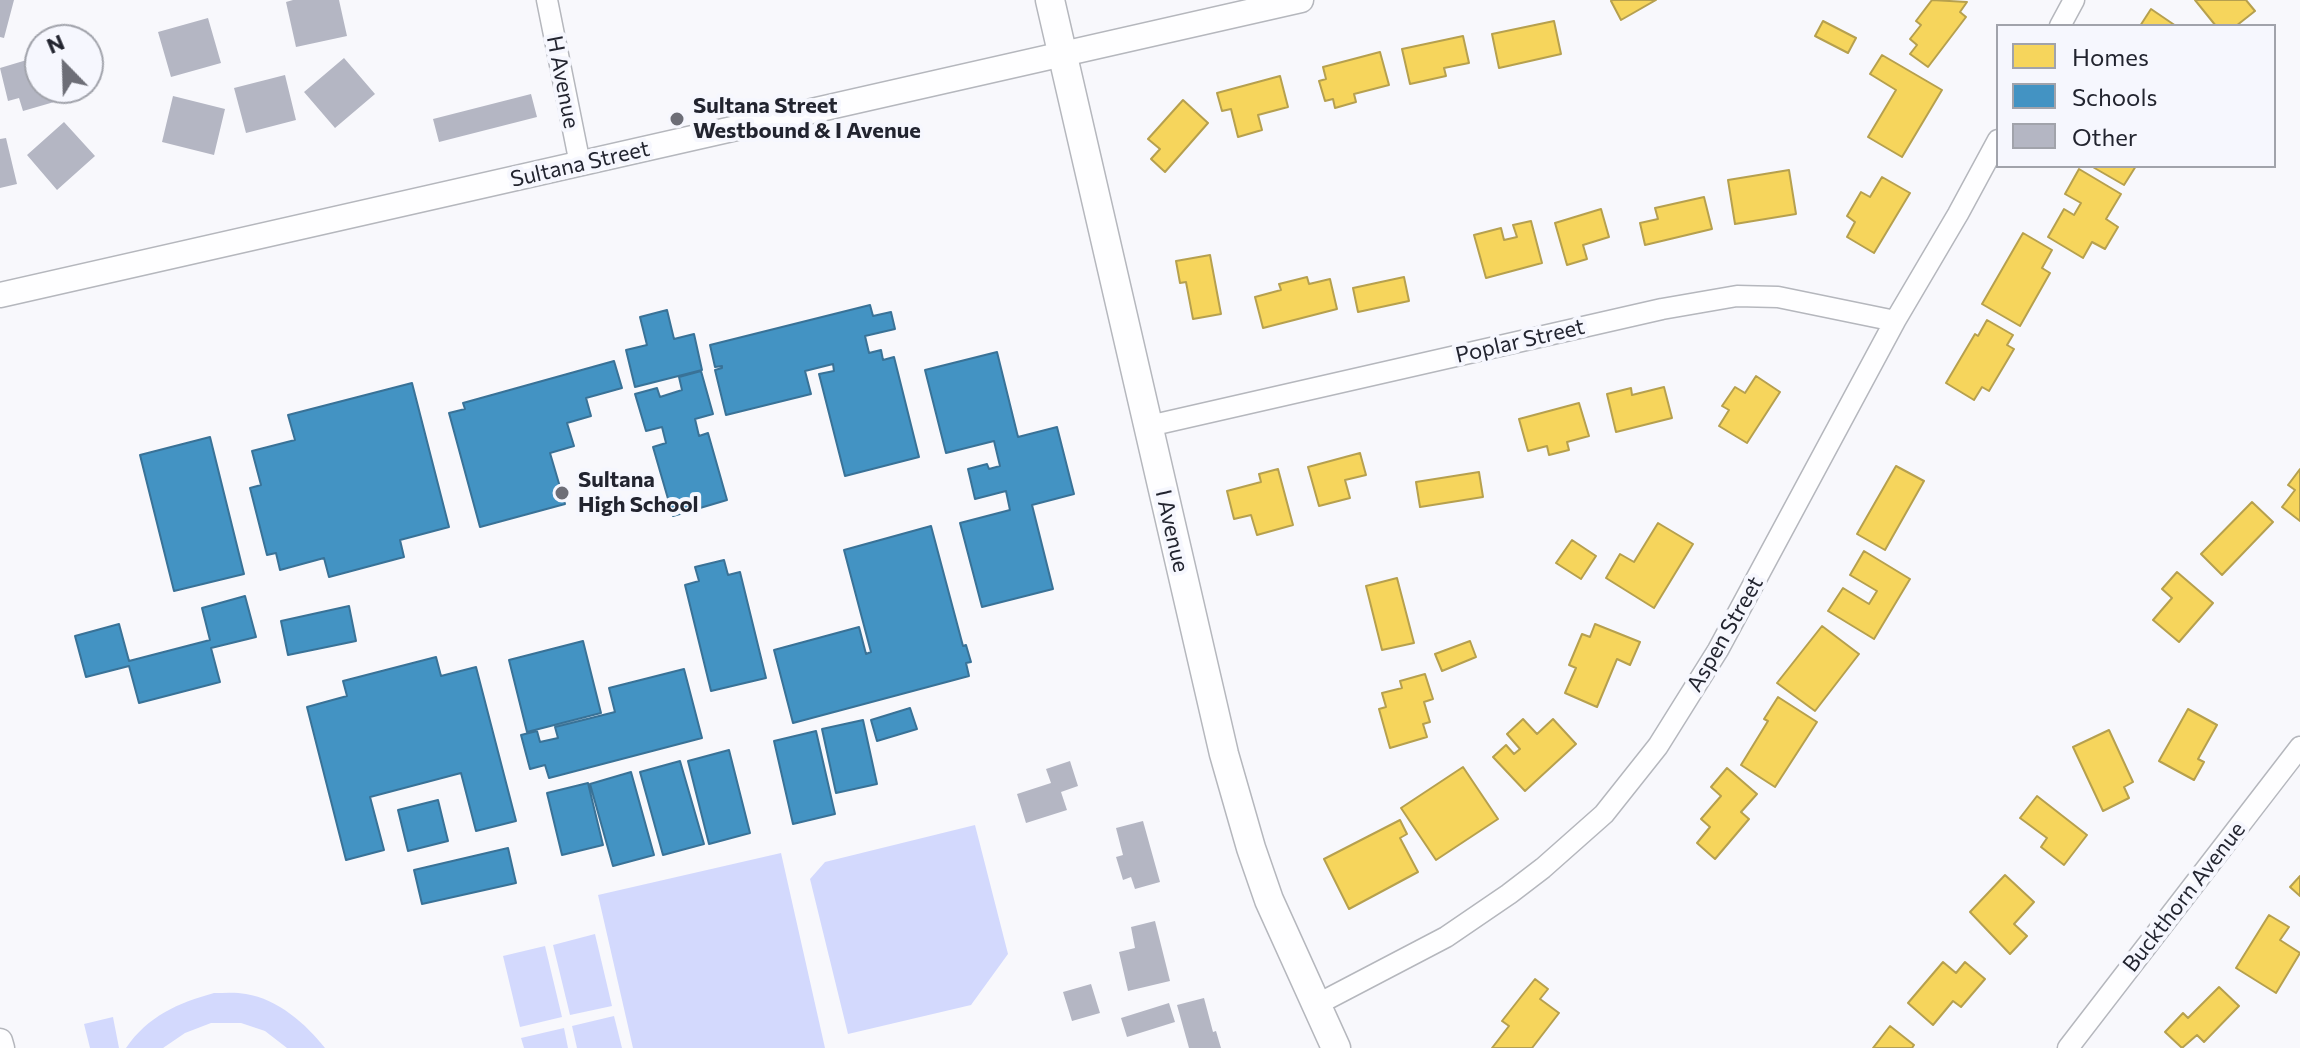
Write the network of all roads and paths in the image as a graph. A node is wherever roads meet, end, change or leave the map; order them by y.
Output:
1 (547, 0) edge
2 (1050, 0) edge
3 (1301, 0) edge
4 (2074, 0) edge
5 (2061, 24) edge
6 (1063, 53) junction
7 (1996, 144) edge
8 (580, 164) junction
9 (0, 295) edge
10 (1895, 321) junction
11 (1149, 426) junction
12 (2300, 747) edge
13 (1316, 1005) junction
14 (0, 1041) edge
15 (2, 1048) edge
16 (1336, 1048) edge
17 (2068, 1048) edge

1 - 8 street, H Avenue
2 - 6 main road, I Avenue
3 - 6 street, Sultana Street
4 - 5 street
6 - 8 street, Sultana Street
6 - 11 main road, I Avenue
7 - 10 street, Aspen Street
8 - 9 street, Sultana Street
10 - 11 street, Poplar Street
10 - 13 street, Aspen Street
11 - 13 main road, I Avenue
12 - 17 street, Buckthorn Avenue
13 - 16 main road, I Avenue
14 - 15 street

